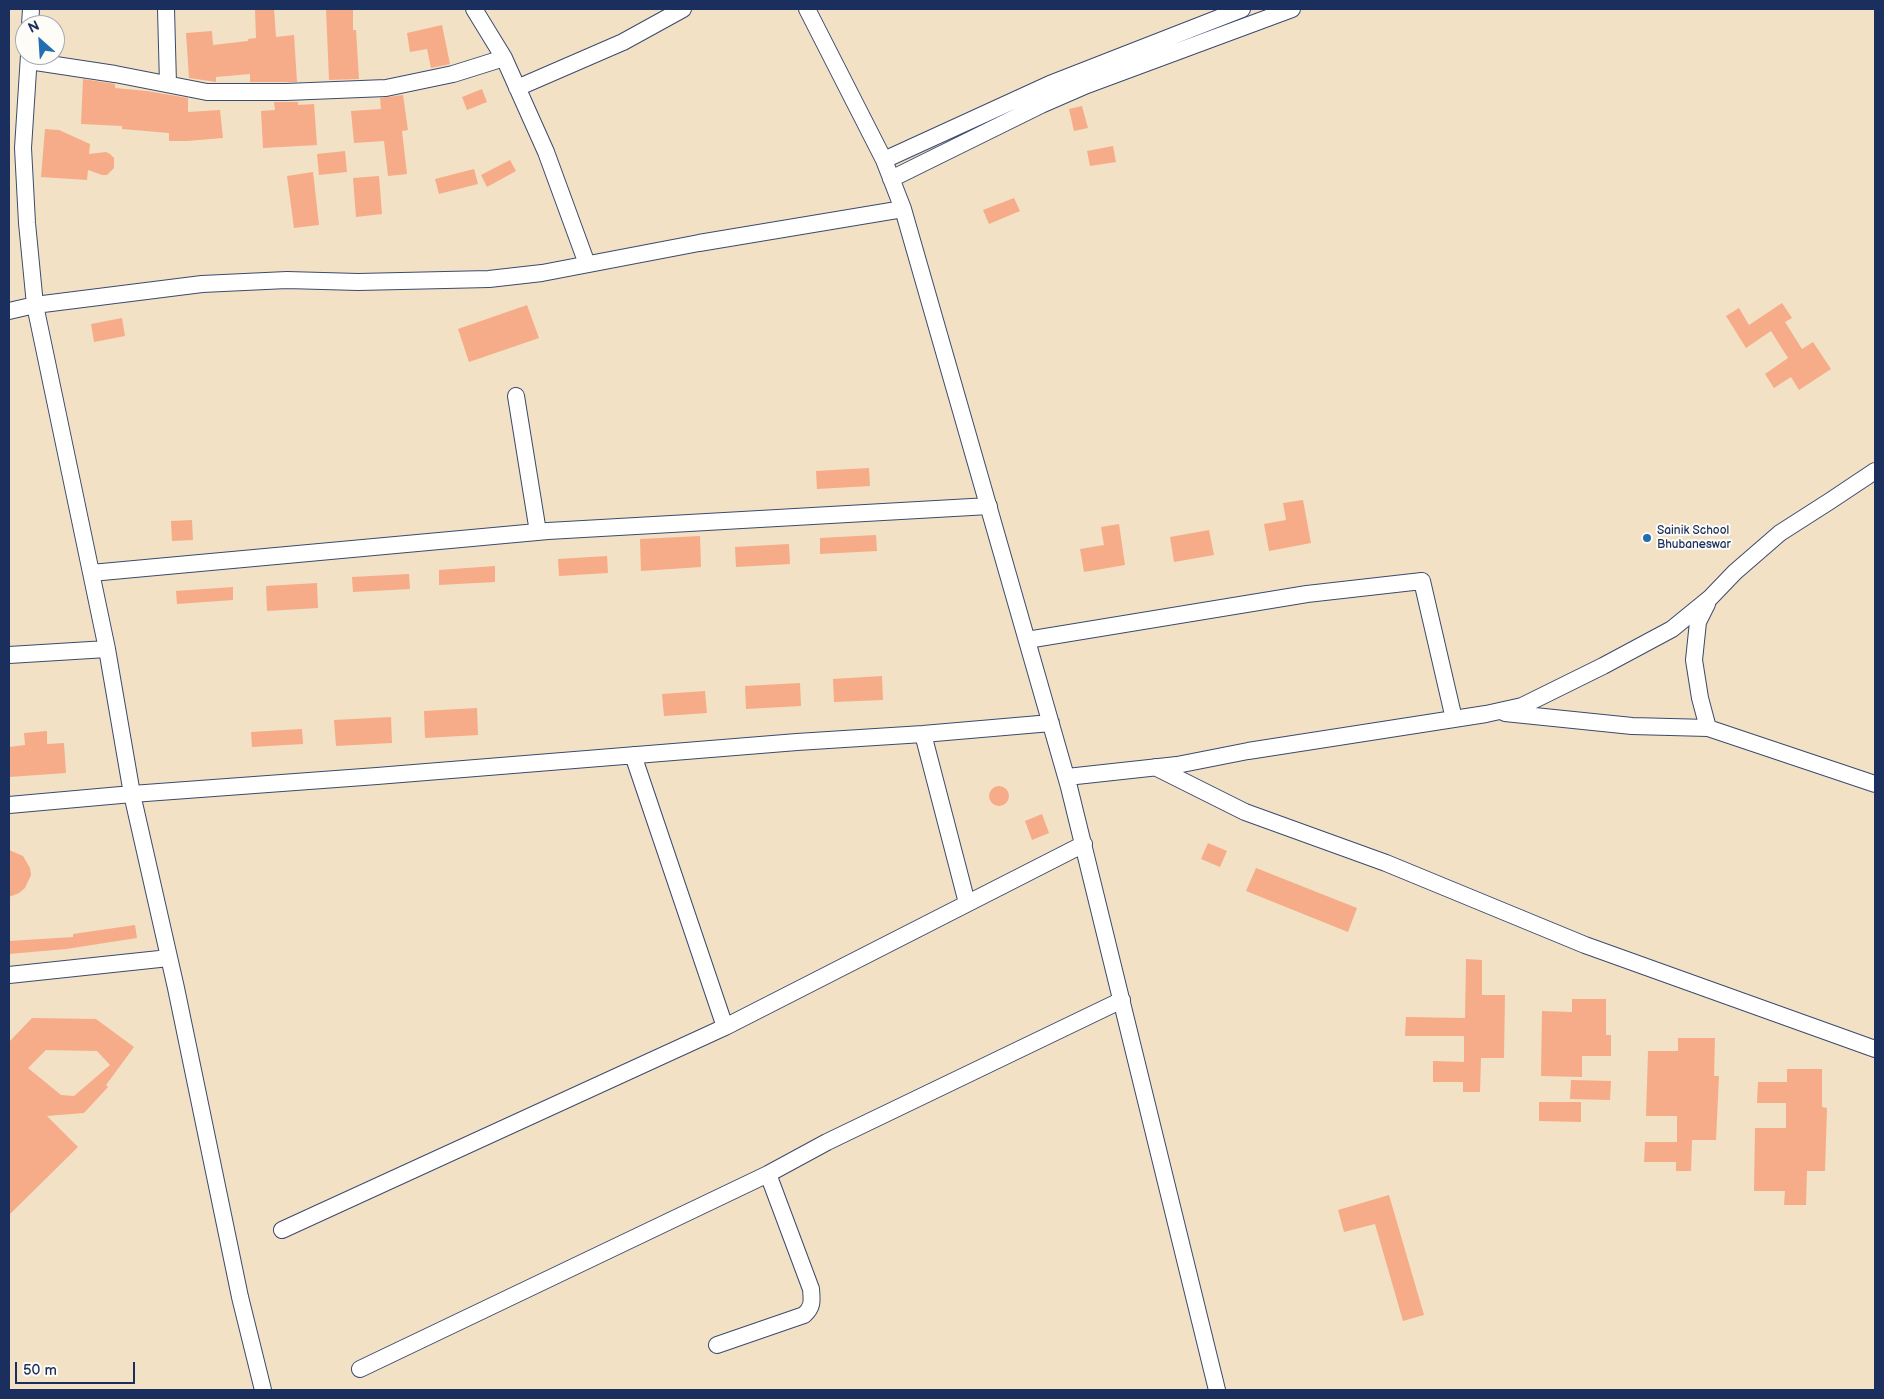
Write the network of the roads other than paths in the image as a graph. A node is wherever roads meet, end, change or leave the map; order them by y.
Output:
1 (166, 9) edge
2 (474, 9) edge
3 (683, 9) edge
4 (807, 9) edge
5 (1242, 9) edge
6 (1292, 9) edge
7 (504, 58) junction
8 (29, 65) edge
9 (65, 65) edge
10 (168, 84) junction
11 (517, 88) junction
12 (884, 160) junction
13 (891, 179) junction
14 (903, 209) junction
15 (587, 264) junction
16 (34, 305) junction
17 (9, 311) edge
18 (516, 396) dead end
19 (1875, 471) edge
20 (989, 506) junction
21 (538, 532) junction
22 (91, 573) junction
23 (1710, 598) junction
24 (1027, 640) junction
25 (107, 649) junction
26 (9, 655) edge
27 (1496, 712) junction
28 (1454, 719) junction
29 (1051, 723) junction
30 (1708, 728) junction
31 (923, 734) junction
32 (633, 754) junction
33 (1156, 767) junction
34 (1067, 777) junction
35 (1875, 784) edge
36 (132, 794) junction
37 (9, 805) edge
38 (1084, 844) junction
39 (968, 903) junction
40 (169, 958) junction
41 (9, 975) edge
42 (1122, 1000) junction
43 (725, 1027) junction
44 (1875, 1049) edge
45 (768, 1174) junction
46 (282, 1230) dead end
47 (717, 1345) dead end
48 (360, 1370) dead end
49 (263, 1390) edge
50 (1217, 1390) edge

1 - 10 street
2 - 7 street
3 - 11 street
4 - 12 street
5 - 12 street
6 - 13 street
7 - 10 street
7 - 11 street
8 - 16 street
9 - 10 street
11 - 15 street
12 - 13 street
13 - 14 street
14 - 15 street
14 - 20 street
15 - 16 street
16 - 17 street
16 - 22 street
18 - 21 street
19 - 23 street
20 - 21 street
20 - 24 street
21 - 22 street
22 - 25 street
23 - 27 street
23 - 30 street
24 - 28 street
24 - 29 street
25 - 26 street
25 - 36 street
27 - 28 street
27 - 30 street
28 - 33 street
29 - 31 street
29 - 34 street
30 - 35 street
31 - 32 street
31 - 39 street
32 - 36 street
32 - 43 street
33 - 34 street
33 - 44 street
34 - 38 street
36 - 37 street
36 - 40 street
38 - 39 street
38 - 42 street
39 - 43 street
40 - 41 street
40 - 49 street
42 - 45 street
42 - 50 street
43 - 46 street
45 - 47 street
45 - 48 street

